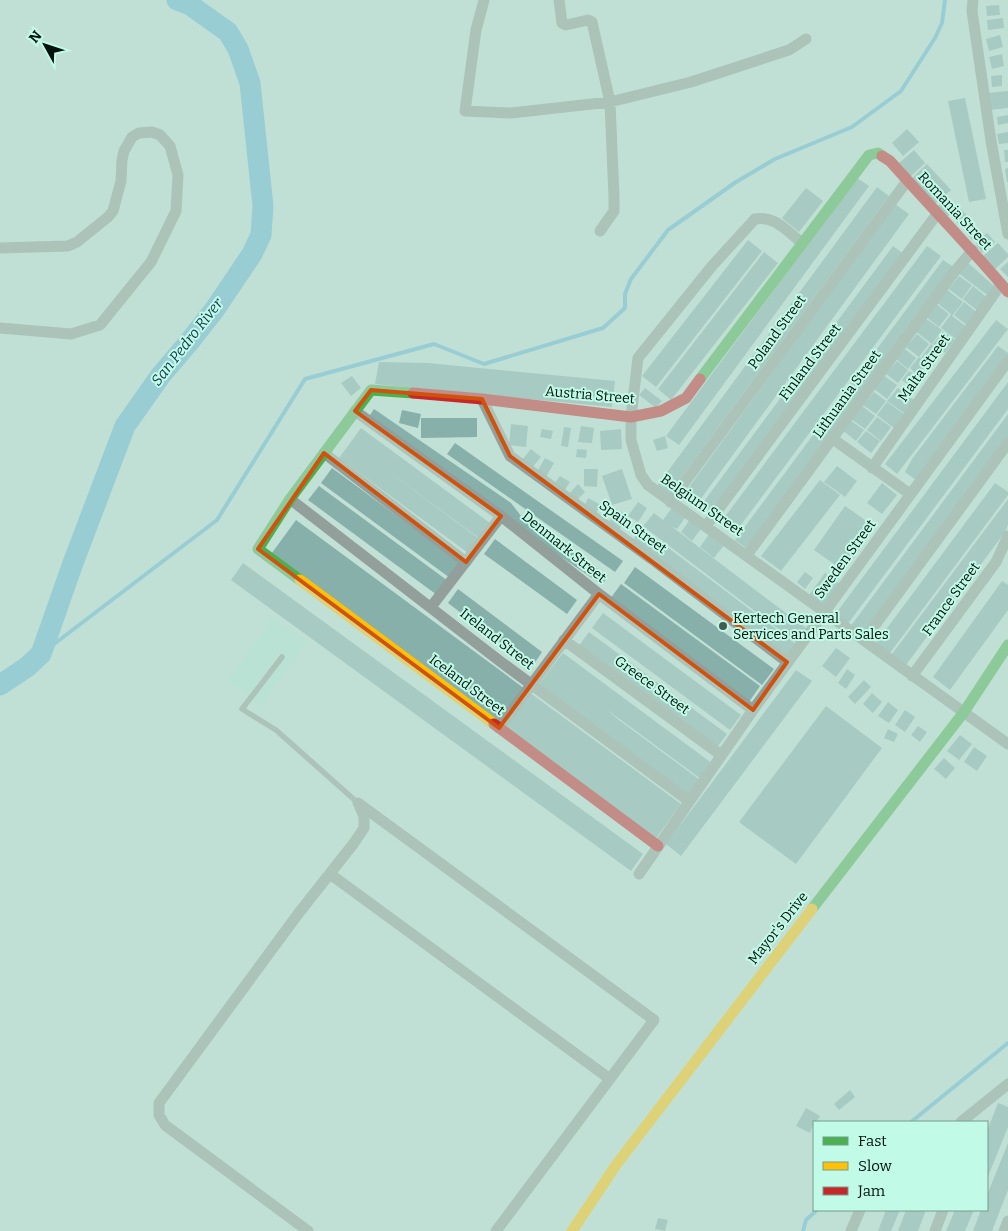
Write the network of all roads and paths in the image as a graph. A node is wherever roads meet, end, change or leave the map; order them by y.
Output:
1 (484, 0) edge
2 (559, 0) edge
3 (973, 0) edge
4 (806, 39) dead end
5 (610, 102) junction
6 (878, 153) joint
7 (907, 180) junction
8 (937, 214) junction
9 (600, 231) dead end
10 (1008, 234) edge
11 (802, 243) junction
12 (0, 248) edge
13 (973, 250) junction
14 (1005, 288) edge
15 (0, 328) edge
16 (1008, 361) edge
17 (482, 400) junction
18 (355, 411) junction
19 (630, 417) junction
20 (833, 439) junction
21 (1008, 443) edge
22 (324, 453) junction
23 (1004, 457) edge
24 (872, 468) junction
25 (910, 494) junction
26 (290, 498) junction
27 (670, 502) junction
28 (501, 516) junction
29 (706, 526) junction
30 (1008, 536) edge
31 (258, 549) joint
32 (747, 555) junction
33 (466, 562) junction
34 (599, 594) junction
35 (431, 607) junction
36 (825, 612) junction
37 (564, 640) junction
38 (864, 640) junction
39 (1008, 645) edge
40 (282, 657) dead end
41 (788, 662) junction
42 (912, 676) junction
43 (531, 684) junction
44 (753, 710) junction
45 (964, 712) junction
46 (499, 728) junction
47 (1008, 744) edge
48 (721, 755) junction
49 (688, 801) junction
50 (358, 803) junction
51 (658, 846) junction
52 (330, 874) junction
53 (639, 874) dead end
54 (610, 1079) junction
55 (1008, 1084) edge
56 (962, 1121) edge
57 (860, 1211) edge
58 (943, 1211) edge
59 (1008, 1221) edge
60 (308, 1231) edge
61 (496, 1231) edge
62 (572, 1231) edge
63 (851, 1231) edge
64 (936, 1231) edge
65 (1004, 1231) edge

1 - 5 street
2 - 5 street
3 - 10 street
4 - 5 street
5 - 9 street
6 - 7 street, Romania Street
6 - 11 street, Austria Street
7 - 8 street, Romania Street
7 - 27 street, Poland Street
8 - 13 street, Romania Street
8 - 29 street, Finland Street
11 - 19 street, Austria Street
11 - 19 street, Belgium Street
12 - 15 street
13 - 14 street, Romania Street
13 - 20 street, Lithuania Street
14 - 24 street, Malta Street
16 - 25 street, Sweden Street
17 - 18 street, Austria Street
17 - 19 street, Austria Street
17 - 41 street, Spain Street
18 - 22 street, Austria Street
18 - 28 street, Denmark Street
19 - 27 street, Belgium Street
20 - 24 street
20 - 32 street, Lithuania Street
21 - 23 street
22 - 26 street, Austria Street
22 - 33 street
23 - 38 street
24 - 25 street
25 - 36 street, Sweden Street
26 - 31 street, Austria Street
26 - 35 street, Ireland Street
27 - 29 street, Belgium Street
28 - 33 street
28 - 34 street, Denmark Street
29 - 32 street, Belgium Street
30 - 42 street, France Street
31 - 46 street, Iceland Street
32 - 36 street, Belgium Street
33 - 35 street
34 - 37 street
34 - 44 street, Denmark Street
35 - 43 street, Ireland Street
36 - 38 street, Belgium Street
36 - 41 street, Sweden Street
37 - 43 street
37 - 48 street, Greece Street
38 - 42 street, Belgium Street
39 - 45 street, Mayor's Drive
40 - 50 lane
41 - 44 street, Sweden Street
42 - 45 street, Belgium Street
43 - 46 street
43 - 49 street, Ireland Street
44 - 48 street, Sweden Street
45 - 47 street, Belgium Street
45 - 62 street, Mayor's Drive
46 - 51 street, Iceland Street
48 - 49 street, Sweden Street
49 - 51 street, Sweden Street
50 - 52 street
50 - 54 street
51 - 53 street, Sweden Street
52 - 54 street
52 - 60 street
54 - 61 street
55 - 56 street
57 - 63 street
58 - 64 street
59 - 65 street

